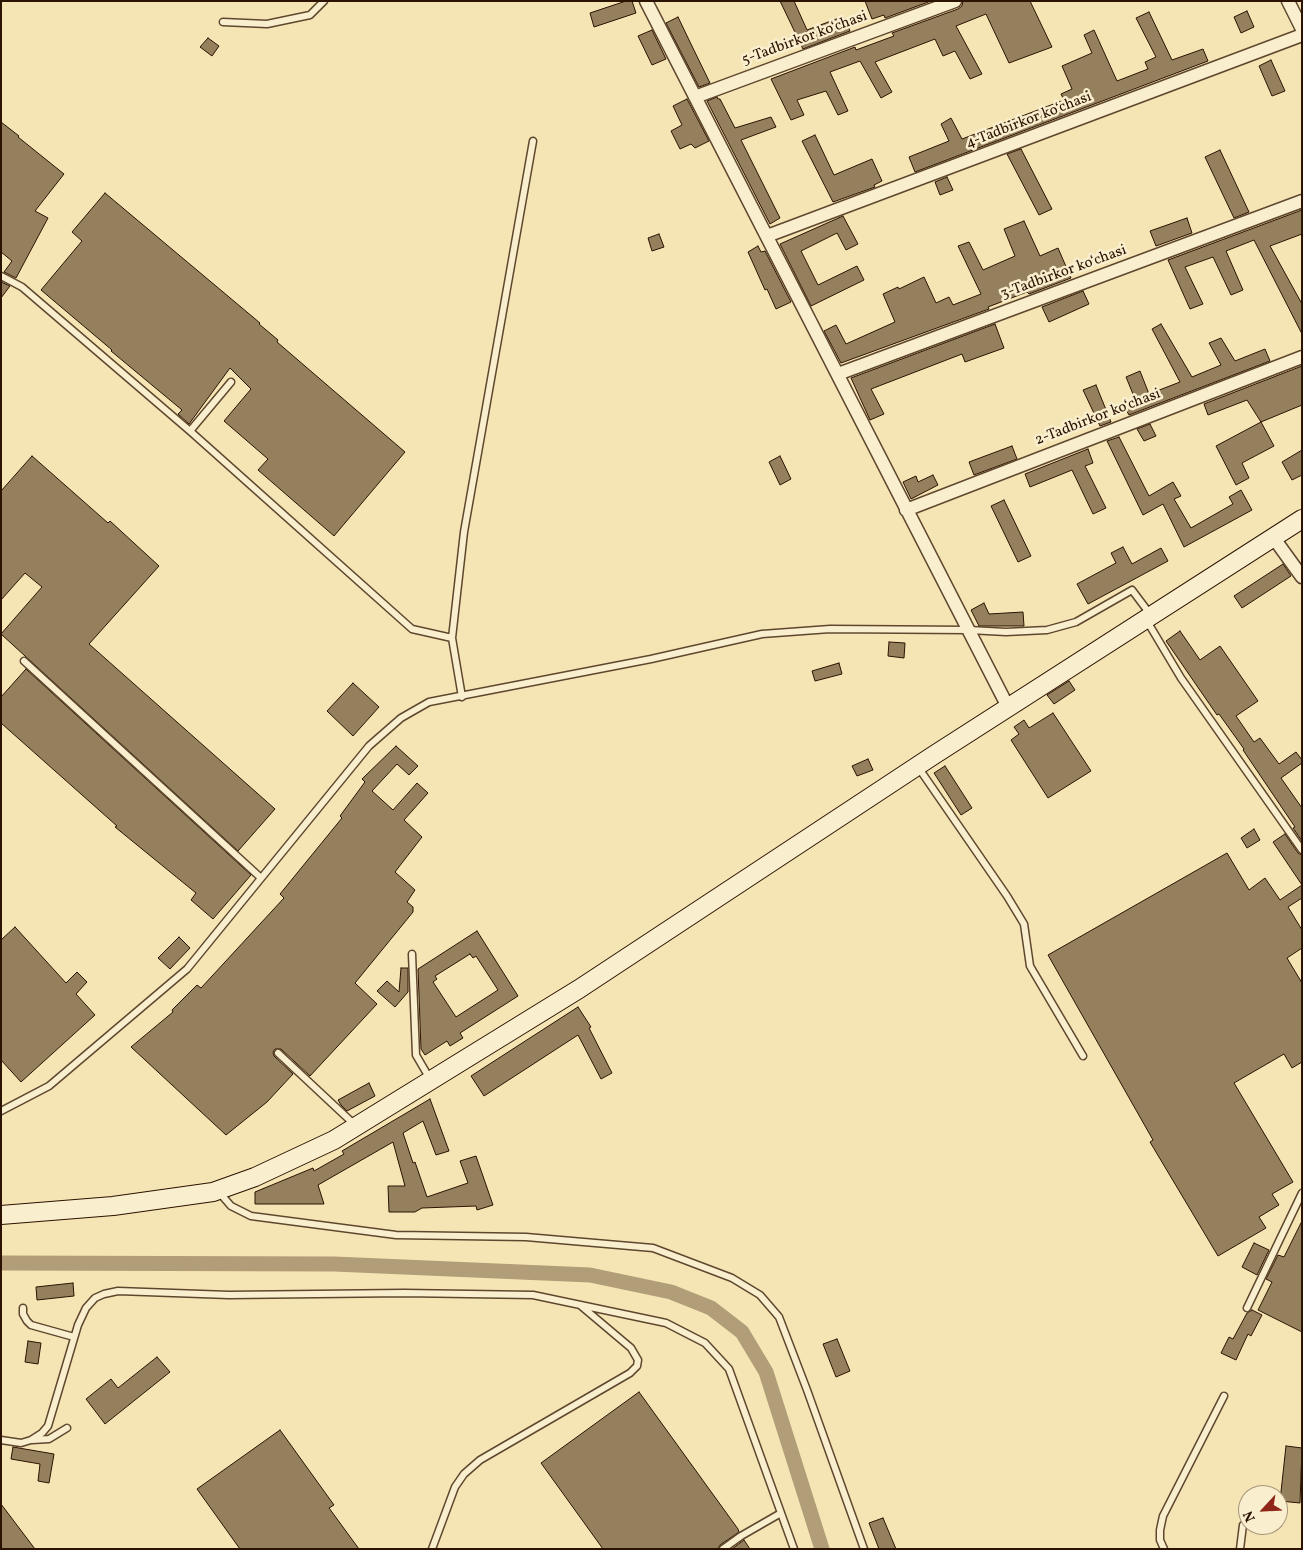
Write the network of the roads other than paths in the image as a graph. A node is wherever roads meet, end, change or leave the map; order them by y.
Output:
1 (324, 1) edge
2 (646, 1) edge
3 (955, 1) edge
4 (1288, 1) edge
5 (223, 22) dead end
6 (1302, 29) edge
7 (1302, 35) edge
8 (695, 97) junction
9 (533, 141) dead end
10 (1302, 201) edge
11 (767, 236) junction
12 (1, 276) edge
13 (1302, 357) edge
14 (838, 374) junction
15 (231, 382) dead end
16 (190, 431) junction
17 (906, 510) junction
18 (1302, 519) edge
19 (1273, 537) junction
20 (1302, 577) edge
21 (1148, 617) junction
22 (968, 630) junction
23 (452, 638) junction
24 (24, 661) dead end
25 (462, 696) junction
26 (1008, 707) junction
27 (918, 766) junction
28 (1302, 850) edge
29 (261, 878) junction
30 (412, 954) dead end
31 (278, 1053) dead end
32 (1083, 1056) dead end
33 (430, 1080) junction
34 (1, 1111) edge
35 (356, 1126) junction
36 (218, 1190) junction
37 (1302, 1193) edge
38 (1, 1215) edge
39 (580, 1305) junction
40 (23, 1308) dead end
41 (1247, 1308) dead end
42 (74, 1337) junction
43 (1224, 1396) dead end
44 (67, 1428) dead end
45 (1, 1440) edge
46 (31, 1440) junction
47 (781, 1513) junction
48 (1242, 1535) edge
49 (432, 1549) edge
50 (723, 1549) edge
51 (794, 1549) edge
52 (864, 1549) edge
53 (1164, 1549) edge
54 (1240, 1549) edge

1 - 5 lane
2 - 8 street
3 - 8 street, 5-Tadbirkor koʻchasi
4 - 6 street
7 - 11 street, 4-Tadbirkor koʻchasi
8 - 11 street
9 - 23 lane
10 - 14 street, 3-Tadbirkor koʻchasi
11 - 14 street
12 - 16 lane
13 - 17 street, 2-Tadbirkor koʻchasi
14 - 17 street
15 - 16 lane
16 - 23 lane
17 - 22 street
18 - 19 main road
19 - 20 street
19 - 21 main road
21 - 22 lane
21 - 26 main road
21 - 28 lane
22 - 25 lane
22 - 26 street
23 - 25 lane
24 - 29 lane
25 - 29 lane
26 - 27 main road
27 - 32 lane
27 - 33 main road
29 - 34 lane
30 - 33 lane
31 - 35 lane
33 - 35 main road
35 - 36 main road
36 - 38 main road
36 - 52 lane
37 - 41 lane
39 - 42 lane
39 - 47 lane
39 - 49 lane
40 - 42 lane
42 - 46 lane
43 - 53 lane
44 - 46 lane
45 - 46 lane
47 - 50 lane
47 - 51 lane
48 - 54 lane

